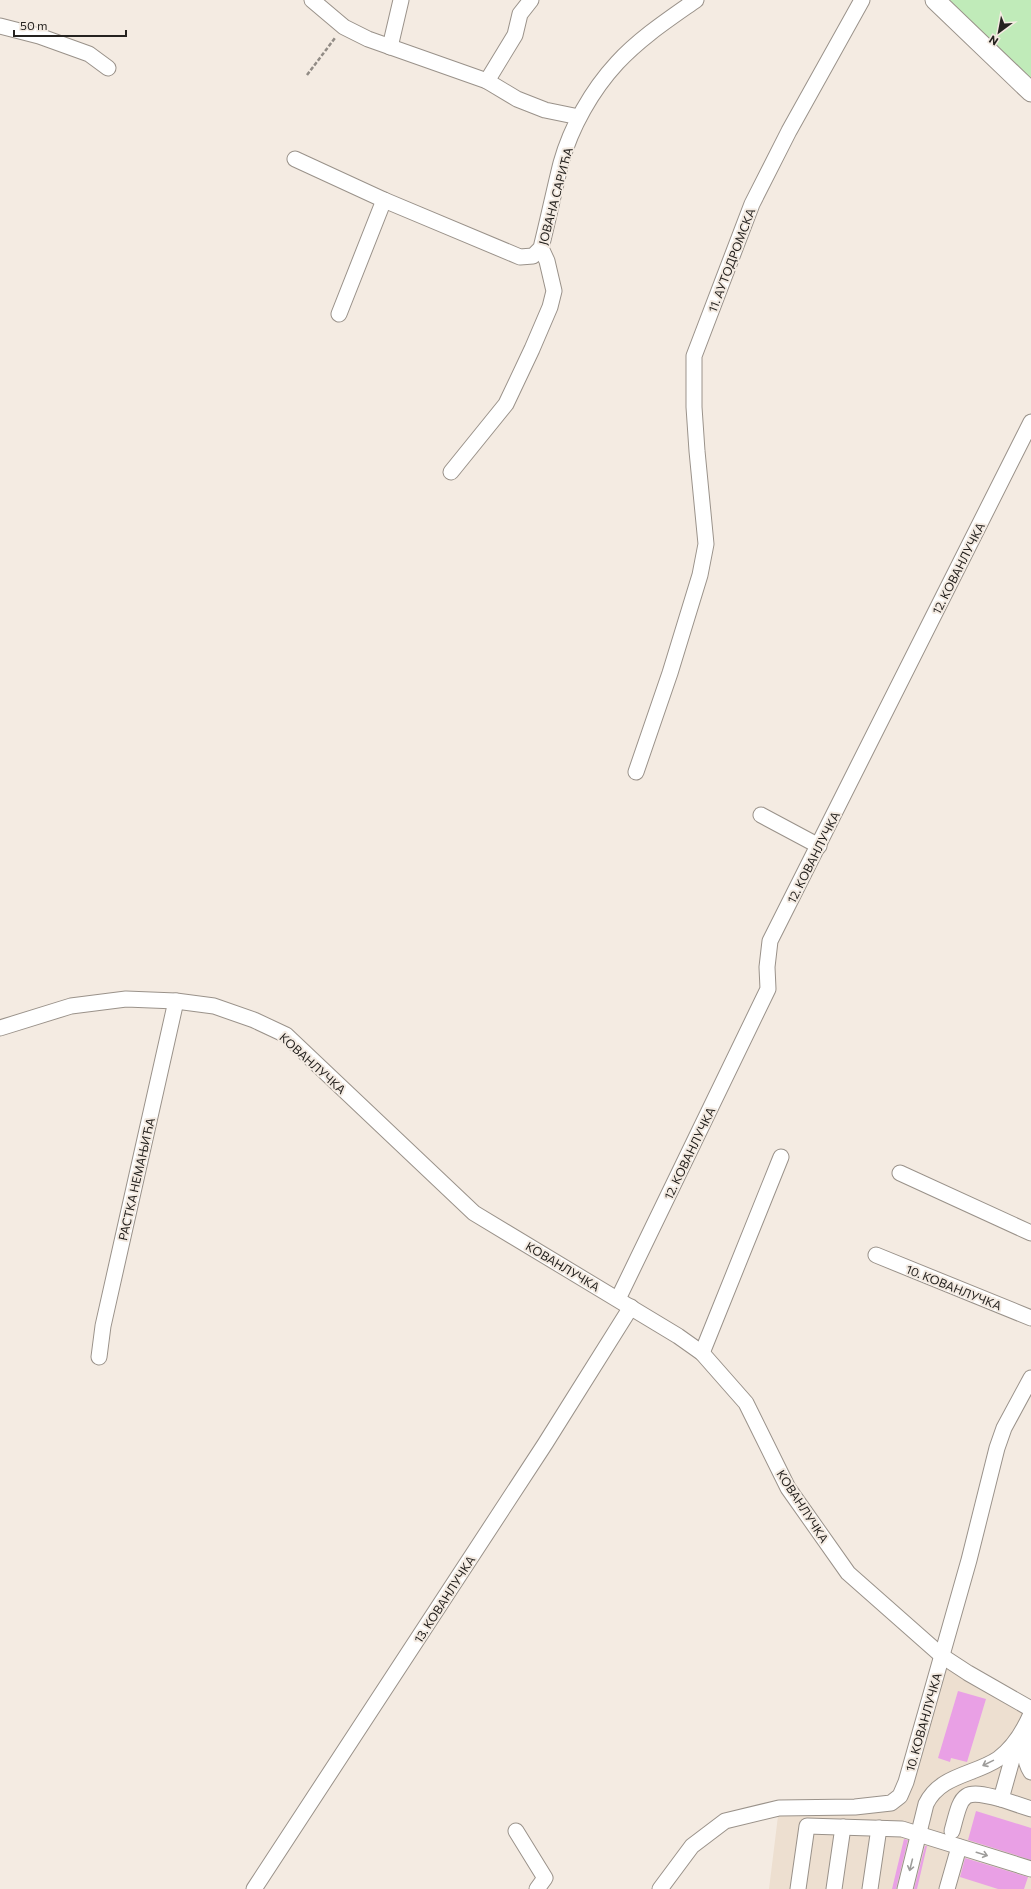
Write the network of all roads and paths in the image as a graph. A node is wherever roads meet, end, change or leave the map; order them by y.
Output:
1 (313, 0) edge
2 (401, 0) edge
3 (531, 0) edge
4 (696, 0) edge
5 (862, 0) edge
6 (935, 0) edge
7 (0, 26) edge
8 (344, 27) junction
9 (390, 47) junction
10 (108, 68) dead end
11 (307, 75) dead end
12 (487, 81) junction
13 (1031, 92) edge
14 (580, 117) junction
15 (295, 159) dead end
16 (384, 200) junction
17 (541, 248) junction
18 (339, 314) dead end
19 (1031, 422) edge
20 (451, 472) dead end
21 (636, 772) dead end
22 (761, 815) dead end
23 (819, 846) junction
24 (176, 1001) junction
25 (0, 1028) edge
26 (781, 1157) dead end
27 (900, 1173) dead end
28 (1031, 1233) edge
29 (876, 1255) dead end
30 (625, 1303) junction
31 (1031, 1318) edge
32 (702, 1353) junction
33 (99, 1357) dead end
34 (1029, 1384) edge
35 (942, 1656) junction
36 (1031, 1709) edge
37 (1031, 1714) edge
38 (1031, 1725) edge
39 (1022, 1741) junction
40 (1031, 1772) edge
41 (1001, 1799) junction
42 (1031, 1809) edge
43 (843, 1828) junction
44 (879, 1828) junction
45 (516, 1831) dead end
46 (952, 1831) dead end
47 (918, 1837) junction
48 (959, 1847) junction
49 (1031, 1869) edge
50 (254, 1889) edge
51 (537, 1889) edge
52 (660, 1889) edge
53 (798, 1889) edge
54 (834, 1889) edge
55 (870, 1889) edge
56 (905, 1889) edge
57 (947, 1889) edge

1 - 8 street
2 - 9 street
3 - 12 street
4 - 14 street, ЈОВАНА САРИЋА
5 - 21 street, 11. АУТОДРОМСКА
6 - 13 main road
7 - 10 street
8 - 9 street
8 - 11 path
9 - 12 street
12 - 14 street
14 - 17 street, ЈОВАНА САРИЋА
15 - 16 street, ЈОВАНА САРИЋА
16 - 17 street, ЈОВАНА САРИЋА
16 - 18 street
17 - 20 street
19 - 23 street, 12. КОВАНЛУЧКА
22 - 23 street
23 - 30 street, 12. КОВАНЛУЧКА
24 - 25 street, КОВАНЛУЧКА
24 - 30 street, КОВАНЛУЧКА
24 - 33 street, РАСТКА НЕМАЊИЋА
26 - 32 street
27 - 28 street
29 - 31 street, 10. КОВАНЛУЧКА
30 - 32 street, КОВАНЛУЧКА
30 - 50 street, 13. КОВАНЛУЧКА
32 - 35 street, КОВАНЛУЧКА
34 - 35 street, 10. КОВАНЛУЧКА
35 - 36 street, КОВАНЛУЧКА
35 - 52 street, 10. КОВАНЛУЧКА
37 - 39 street
38 - 39 street
39 - 40 street
39 - 41 street
39 -> 47 street
41 - 42 street
41 - 46 street
43 - 44 street
43 - 53 street
43 - 54 street
44 - 47 street
44 - 55 street
45 - 51 street
47 - 48 street
47 -> 56 street
48 -> 49 street
48 - 57 street

